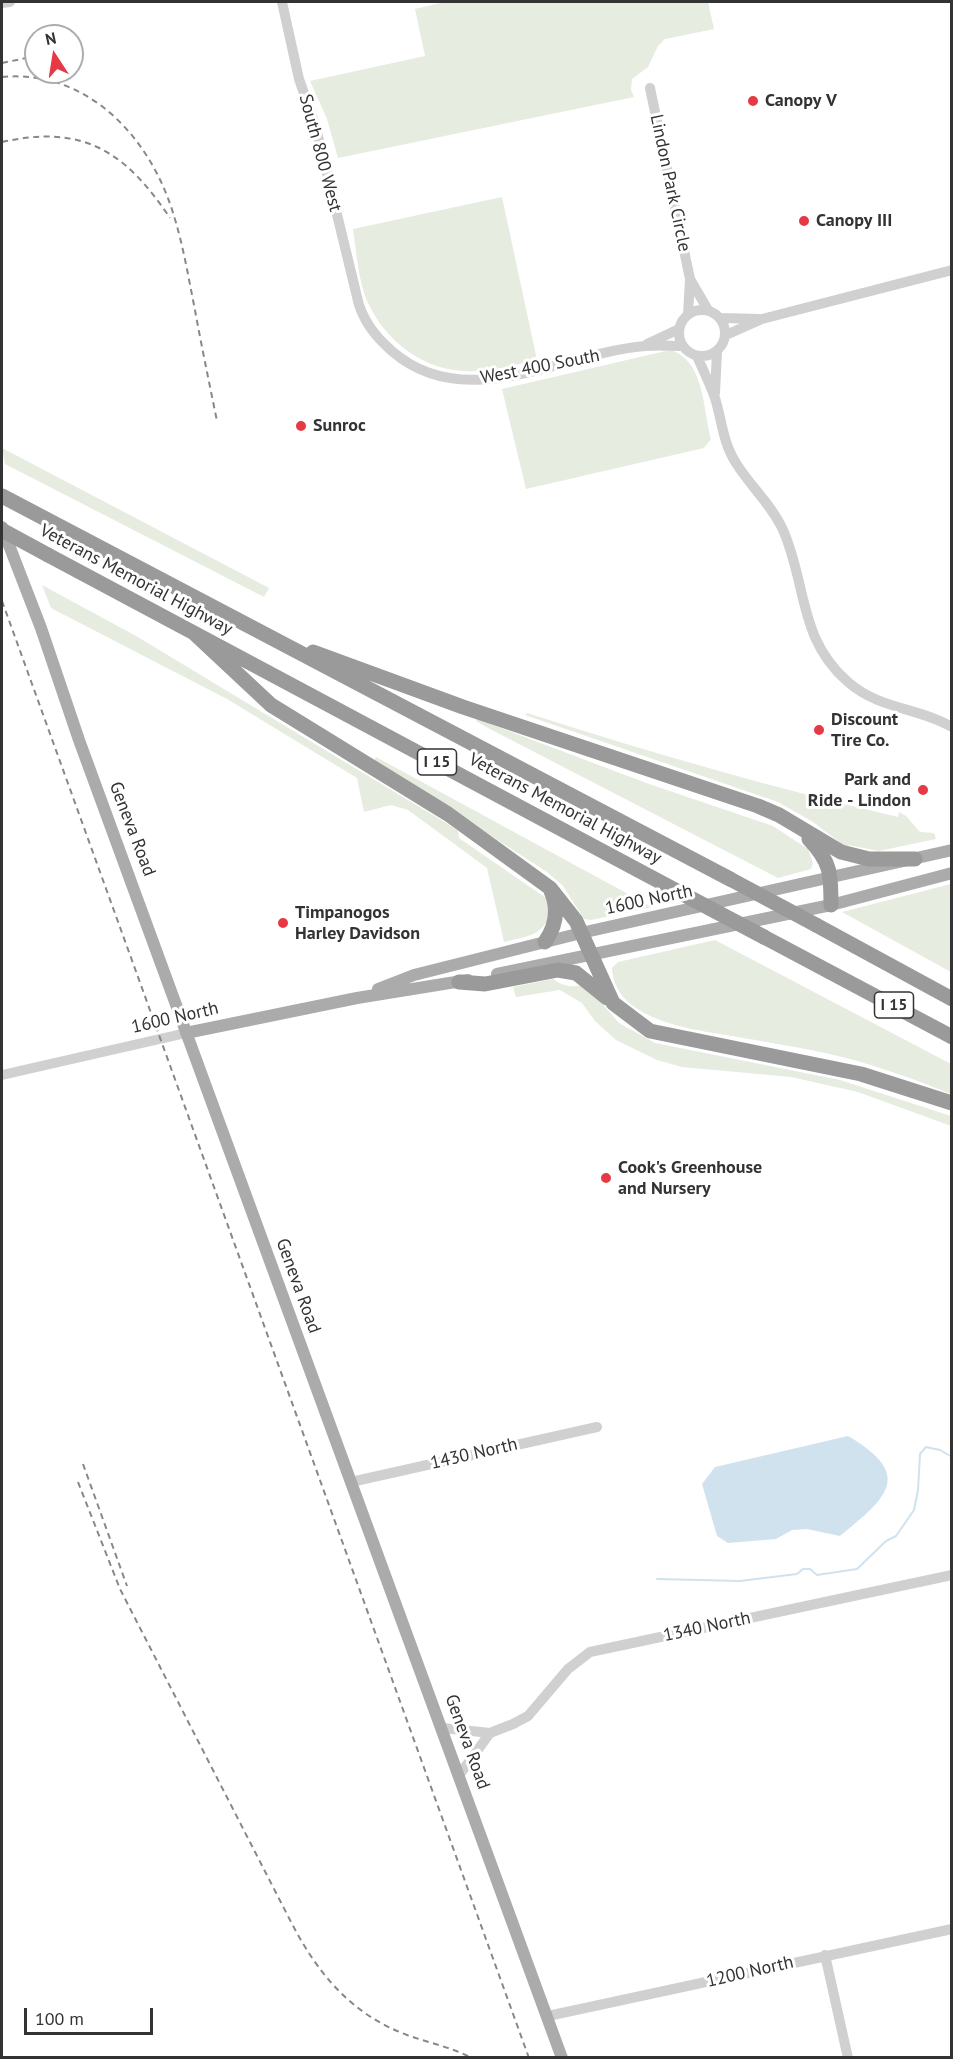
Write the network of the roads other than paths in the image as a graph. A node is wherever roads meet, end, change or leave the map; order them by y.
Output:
1 (10, 2) edge
2 (282, 2) edge
3 (2, 3) edge
4 (650, 88) dead end
5 (951, 270) edge
6 (690, 279) junction
7 (359, 305) joint
8 (708, 310) junction
9 (688, 315) junction
10 (721, 318) junction
11 (762, 319) junction
12 (679, 329) junction
13 (726, 335) junction
14 (644, 346) junction
15 (682, 346) junction
16 (717, 352) junction
17 (697, 356) junction
18 (715, 399) junction
19 (2, 496) edge
20 (2, 529) edge
21 (256, 631) junction
22 (194, 633) junction
23 (951, 727) edge
24 (797, 826) junction
25 (951, 850) edge
26 (915, 859) junction
27 (951, 873) edge
28 (831, 879) junction
29 (550, 888) junction
30 (831, 905) junction
31 (581, 933) junction
32 (545, 942) junction
33 (590, 955) junction
34 (459, 982) junction
35 (357, 998) junction
36 (951, 999) edge
37 (613, 1003) junction
38 (186, 1034) junction
39 (951, 1037) edge
40 (2, 1075) edge
41 (951, 1103) edge
42 (597, 1427) dead end
43 (351, 1482) junction
44 (951, 1575) edge
45 (443, 1728) junction
46 (490, 1733) junction
47 (459, 1774) junction
48 (951, 1929) edge
49 (825, 1955) junction
50 (548, 2016) junction
51 (562, 2058) edge
52 (848, 2058) edge

1 - 3 street
2 - 7 street, South 800 West
4 - 6 street, Lindon Park Circle
5 - 11 street
6 - 8 street
6 - 9 street
7 - 14 street, West 400 South
8 - 9 street
8 - 10 street
9 - 12 street
10 - 11 street
10 - 13 street
11 - 13 street
12 - 14 street, West 400 South
12 - 15 street
13 - 16 street
14 - 15 street, West 400 South
15 - 17 street
16 - 17 street
16 - 18 street
17 - 18 street
18 - 23 street
19 - 21 highway, Veterans Memorial Highway / I 15
20 - 22 highway, Veterans Memorial Highway / I 15, bridge
20 - 38 main road, Geneva Road
21 - 24 highway
21 - 36 highway, Veterans Memorial Highway / I 15, bridge
22 - 29 highway
22 - 39 highway, Veterans Memorial Highway / I 15, bridge
24 - 26 highway
24 - 28 highway
25 - 26 main road, 1600 North
26 - 28 main road, 1600 North
27 - 30 main road, 1600 North
28 - 30 highway
28 - 31 main road, 1600 North
29 - 31 highway
29 - 32 highway
30 - 33 main road, 1600 North
31 - 32 main road, 1600 North
31 - 33 highway
32 - 35 main road, 1600 North
33 - 34 main road, 1600 North
33 - 37 highway
34 - 35 main road, 1600 North
34 - 37 highway
35 - 38 main road, 1600 North
37 - 41 highway
38 - 40 street, 1600 North
38 - 43 main road, Geneva Road
42 - 43 street, 1430 North
43 - 45 main road, Geneva Road
44 - 46 street, 1340 North
45 - 46 street
45 - 47 main road, Geneva Road
46 - 47 street
47 - 50 main road, Geneva Road
48 - 49 street, 1200 North
49 - 50 street, 1200 North
49 - 52 street
50 - 51 main road, Geneva Road

